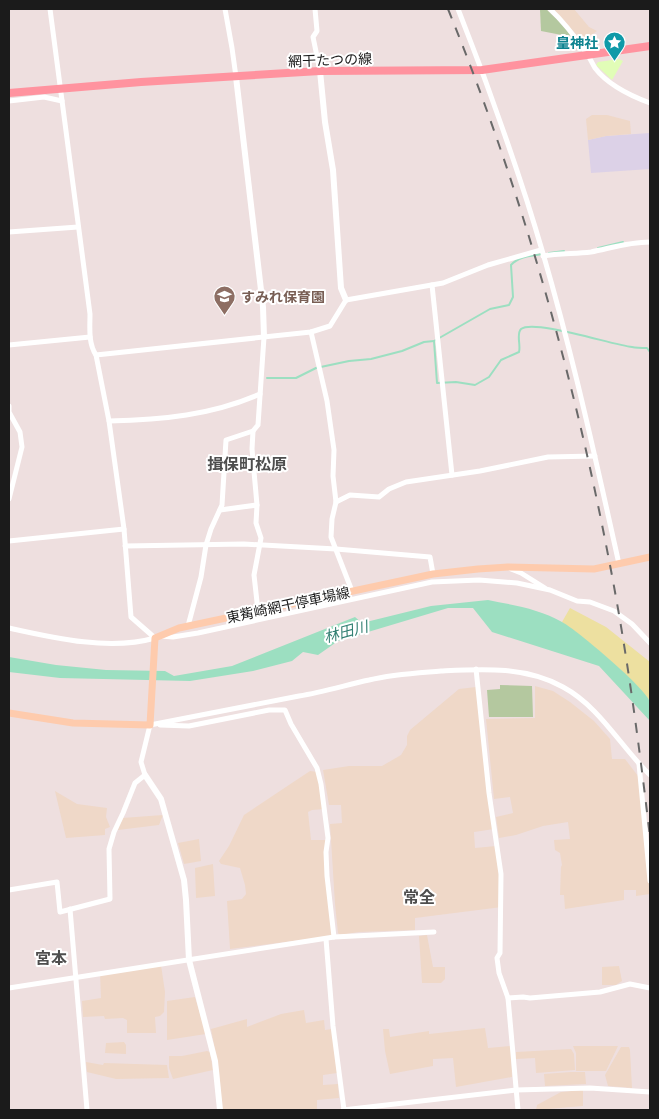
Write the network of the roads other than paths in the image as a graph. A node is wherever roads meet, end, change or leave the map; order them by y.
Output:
1 (50, 9) edge
2 (225, 9) edge
3 (315, 9) edge
4 (458, 9) edge
5 (550, 9) edge
6 (650, 46) edge
7 (589, 56) junction
8 (482, 70) junction
9 (320, 71) junction
10 (236, 77) junction
11 (60, 89) junction
12 (9, 93) edge
13 (9, 101) edge
14 (62, 102) junction
15 (650, 103) edge
16 (78, 227) junction
17 (9, 232) edge
18 (650, 242) edge
19 (542, 253) junction
20 (432, 285) junction
21 (346, 300) junction
22 (311, 332) junction
23 (90, 337) junction
24 (264, 337) junction
25 (9, 345) edge
26 (96, 355) junction
27 (260, 394) junction
28 (9, 406) edge
29 (109, 421) junction
30 (253, 431) junction
31 (595, 456) junction
32 (452, 475) junction
33 (9, 499) edge
34 (336, 502) junction
35 (257, 505) junction
36 (220, 510) junction
37 (124, 529) junction
38 (9, 541) edge
39 (206, 545) junction
40 (260, 545) junction
41 (125, 546) junction
42 (336, 549) junction
43 (650, 557) edge
44 (619, 564) junction
45 (508, 567) junction
46 (433, 574) junction
47 (550, 590) junction
48 (352, 591) junction
49 (258, 611) junction
50 (188, 626) junction
51 (9, 628) edge
52 (158, 637) junction
53 (650, 643) edge
54 (476, 669) junction
55 (9, 713) edge
56 (150, 724) junction
57 (639, 764) junction
58 (650, 774) edge
59 (145, 775) junction
60 (650, 881) edge
61 (9, 890) edge
62 (70, 910) junction
63 (434, 932) dead end
64 (334, 937) junction
65 (326, 939) junction
66 (190, 960) junction
67 (76, 978) junction
68 (9, 988) edge
69 (650, 988) edge
70 (508, 998) junction
71 (516, 1090) junction
72 (650, 1092) edge
73 (87, 1110) edge
74 (220, 1110) edge
75 (344, 1110) edge
76 (518, 1110) edge

1 - 11 street
2 - 10 street
3 - 9 street
4 - 8 street
5 - 7 street
6 - 7 main road, 網干たつの線
7 - 8 main road, 網干たつの線
7 - 15 street
8 - 9 main road, 網干たつの線
8 - 19 street
9 - 10 main road, 網干たつの線
9 - 21 street
10 - 11 main road, 網干たつの線
10 - 24 street
11 - 12 main road, 網干たつの線
11 - 14 street
13 - 14 street
14 - 16 street
16 - 17 street
16 - 23 street
18 - 19 street
19 - 20 street
19 - 31 street
20 - 21 street
20 - 32 street
21 - 22 street
22 - 24 street
22 - 34 street
23 - 25 street
23 - 26 street
24 - 26 street
24 - 27 street
26 - 29 street
27 - 29 street
27 - 30 street
28 - 33 street
29 - 37 street
30 - 35 street
30 - 36 street
31 - 32 street
31 - 44 street
32 - 34 street
34 - 42 street
35 - 36 street
35 - 40 street
36 - 39 street
37 - 38 street
37 - 41 street
39 - 40 street
39 - 41 street
39 - 50 street
40 - 42 street
40 - 49 street
41 - 52 street
42 - 46 street
42 - 48 street
43 - 44 main road, 東觜崎網干停車場線
44 - 45 main road, 東觜崎網干停車場線
45 - 46 main road, 東觜崎網干停車場線
45 - 47 street
46 - 48 main road, 東觜崎網干停車場線
47 - 52 street
47 - 53 street
48 - 49 main road, 東觜崎網干停車場線
49 - 50 main road, 東觜崎網干停車場線
50 - 52 main road, 東觜崎網干停車場線
51 - 52 street
52 - 56 main road
54 - 56 street
54 - 57 street
54 - 70 street
55 - 56 main road
56 - 59 street
56 - 64 street
57 - 58 street
57 - 60 street
59 - 62 street
59 - 66 street
61 - 62 street
62 - 67 street
63 - 64 street
64 - 65 street
65 - 66 street
65 - 75 street
66 - 67 street
66 - 74 street
67 - 68 street
67 - 73 street
69 - 70 street
70 - 71 street
71 - 72 street
71 - 75 street
71 - 76 street

